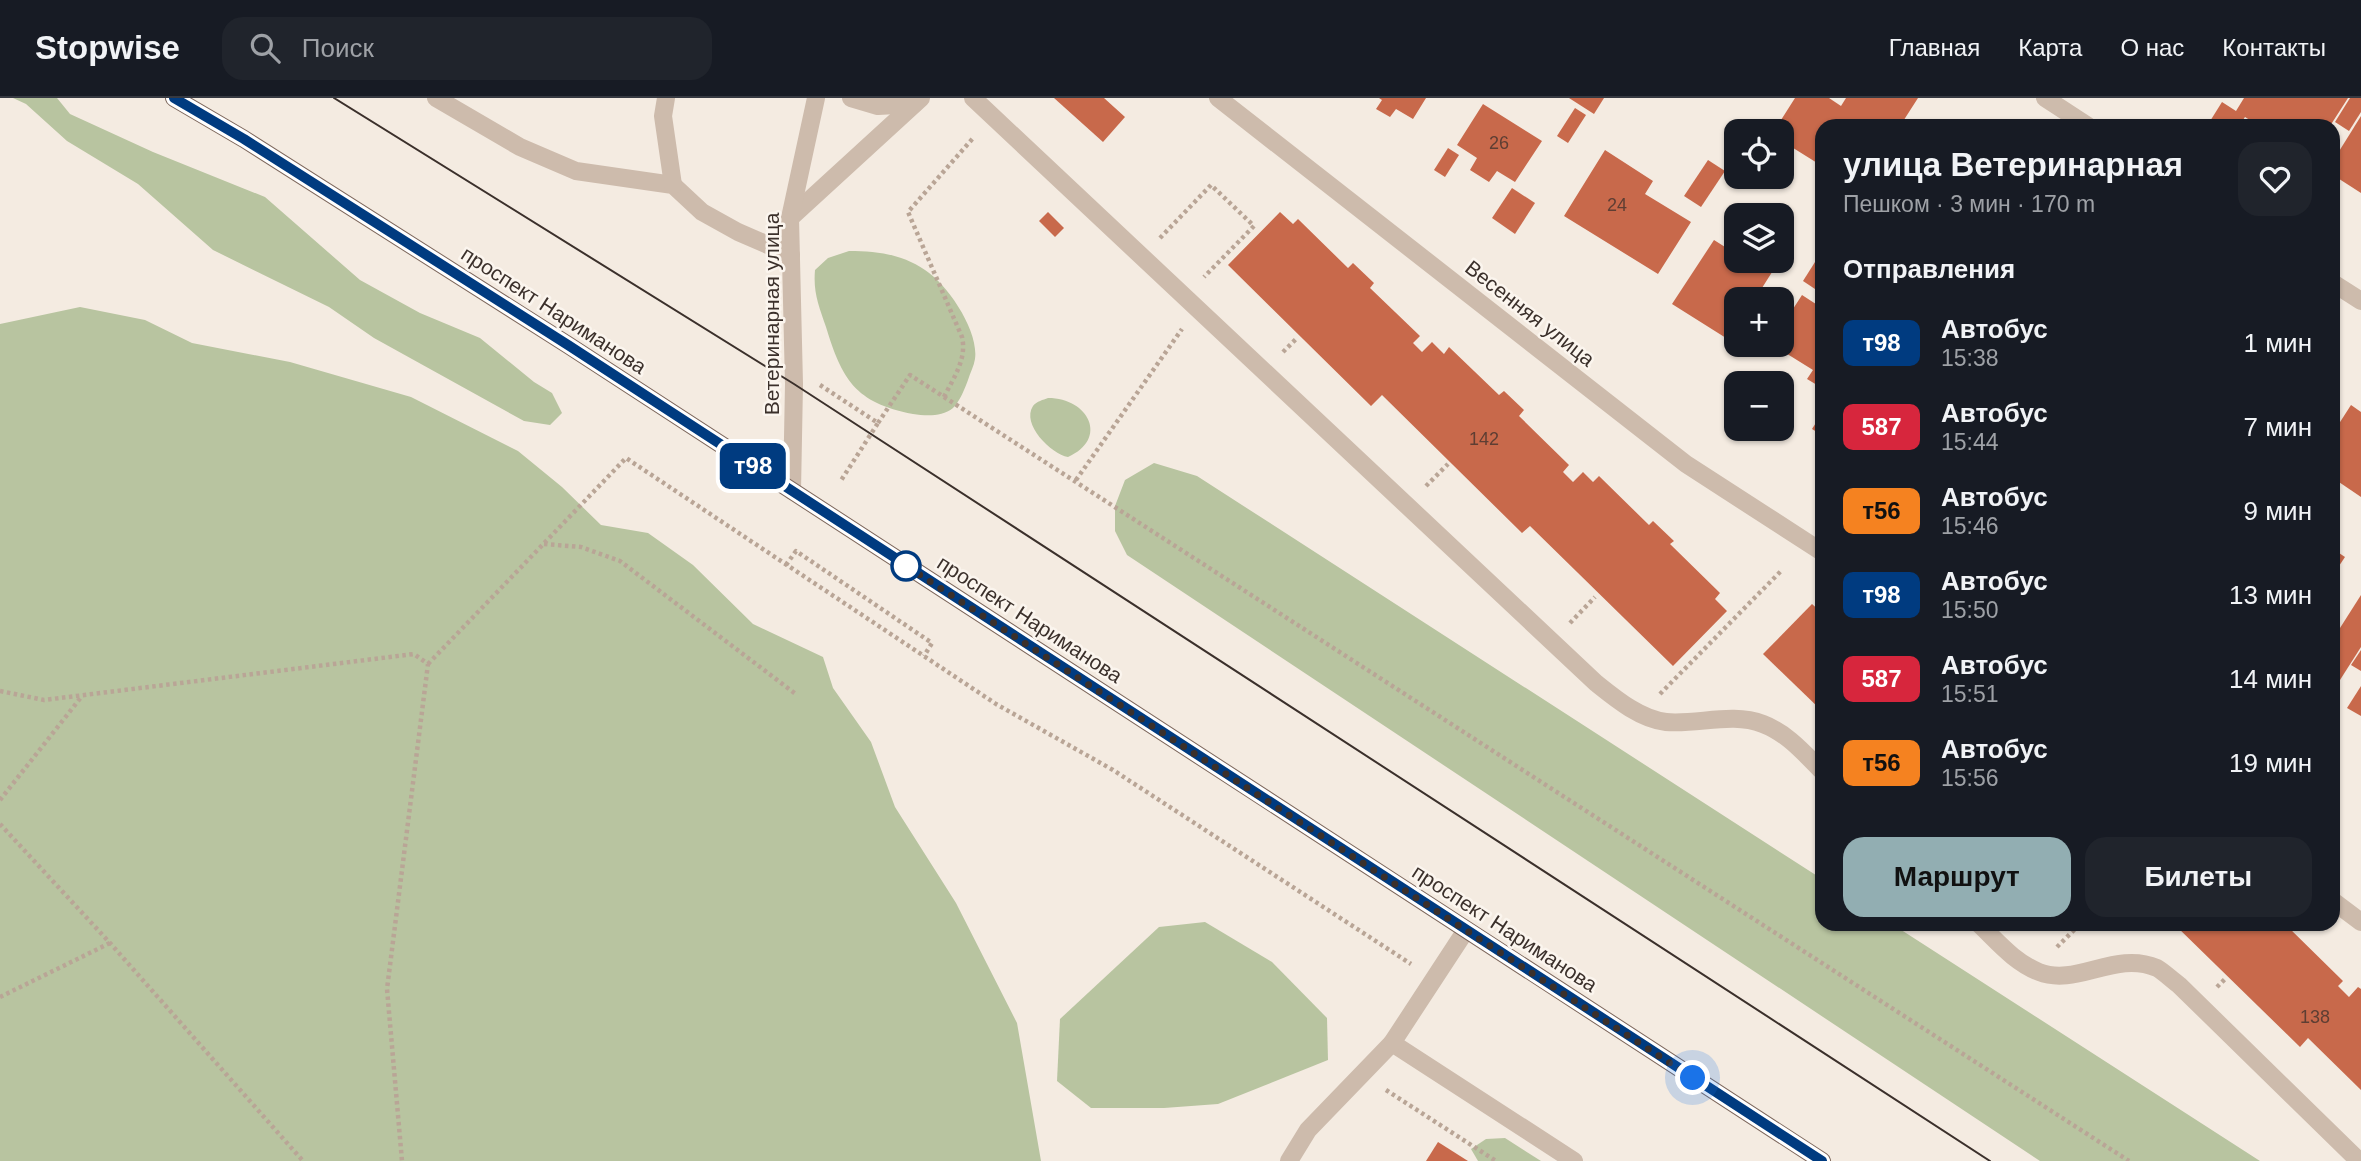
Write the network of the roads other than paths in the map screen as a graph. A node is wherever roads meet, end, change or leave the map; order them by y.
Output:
1 (174, 98) edge
2 (436, 98) edge
3 (666, 98) edge
4 (816, 98) edge
5 (851, 98) edge
6 (973, 98) edge
7 (1218, 98) edge
8 (2045, 98) edge
9 (918, 101) edge
10 (2077, 119) edge
11 (673, 185) junction
12 (790, 218) junction
13 (791, 255) junction
14 (2340, 288) edge
15 (2361, 301) edge
16 (792, 491) junction
17 (1815, 547) edge
18 (1815, 764) edge
19 (2340, 906) edge
20 (2361, 922) edge
21 (1466, 930) junction
22 (1986, 931) edge
23 (1392, 1043) junction
24 (1289, 1161) edge
25 (1574, 1161) edge
26 (1822, 1161) edge
27 (2359, 1161) edge

1 - 16 main road, проспект Нариманова
2 - 11 street
3 - 11 street
4 - 12 street, Ветеринарная улица
5 - 9 street
6 - 18 street
7 - 17 street, Весенняя улица
8 - 10 street
9 - 12 street
11 - 13 street
12 - 13 street, Ветеринарная улица
13 - 16 street, Ветеринарная улица
14 - 15 street
16 - 21 main road, проспект Нариманова
19 - 20 street
21 - 23 street
21 - 26 main road, проспект Нариманова
22 - 27 street
23 - 24 street
23 - 25 street

